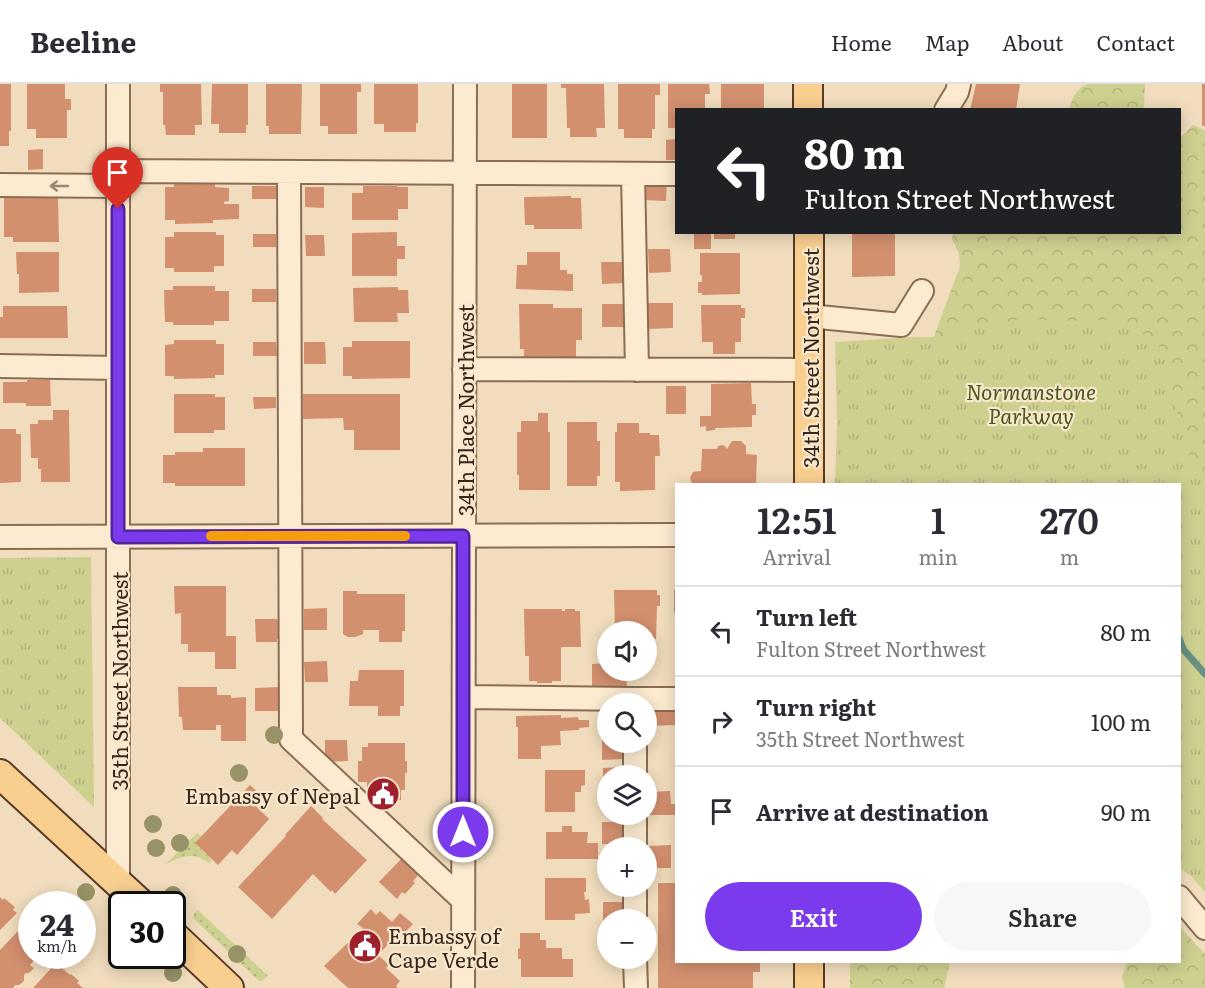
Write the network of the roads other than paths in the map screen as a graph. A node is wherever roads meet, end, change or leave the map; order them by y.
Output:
1 (118, 84) edge
2 (465, 84) edge
3 (808, 84) edge
4 (959, 84) edge
5 (808, 108) edge
6 (947, 108) edge
7 (288, 172) junction
8 (465, 173) junction
9 (633, 174) junction
10 (675, 174) edge
11 (118, 178) junction
12 (0, 185) edge
13 (809, 234) edge
14 (922, 291) dead end
15 (809, 316) junction
16 (0, 366) edge
17 (118, 368) junction
18 (464, 369) junction
19 (637, 370) junction
20 (809, 370) junction
21 (809, 483) edge
22 (675, 535) edge
23 (291, 536) junction
24 (463, 536) junction
25 (0, 537) edge
26 (118, 537) junction
27 (464, 698) junction
28 (675, 699) edge
29 (597, 700) edge
30 (657, 700) edge
31 (0, 774) edge
32 (118, 883) junction
33 (127, 891) edge
34 (1181, 899) edge
35 (463, 900) junction
36 (1205, 928) edge
37 (186, 947) edge
38 (809, 963) edge
39 (635, 969) edge
40 (230, 988) edge
41 (463, 988) edge
42 (636, 988) edge
43 (809, 988) edge

1 - 11 street, 35th Street Northwest
2 - 8 street, 34th Place Northwest
3 - 5 main road
4 - 6 street
7 - 8 street
7 - 11 street
7 - 23 street
8 - 9 street
8 - 18 street, 34th Place Northwest
9 - 10 street
9 - 19 street
11 -> 12 street
11 - 17 street, 35th Street Northwest
13 - 15 main road, 34th Street Northwest
14 - 15 street
15 - 20 main road, 34th Street Northwest
16 - 17 street
17 - 26 street, 35th Street Northwest
18 - 19 street
18 - 24 street, 34th Place Northwest
19 - 20 street
20 - 21 main road, 34th Street Northwest
22 - 24 street
23 - 24 street
23 - 26 street
23 - 35 street
24 - 27 street, 34th Place Northwest
25 - 26 street
26 - 32 street, 35th Street Northwest
27 - 29 street
27 - 35 street, 34th Place Northwest
28 - 30 street
31 - 32 main road
32 - 33 main road
34 - 36 street
35 - 41 street, 34th Place Northwest
37 - 40 main road
38 - 43 main road
39 - 42 street

